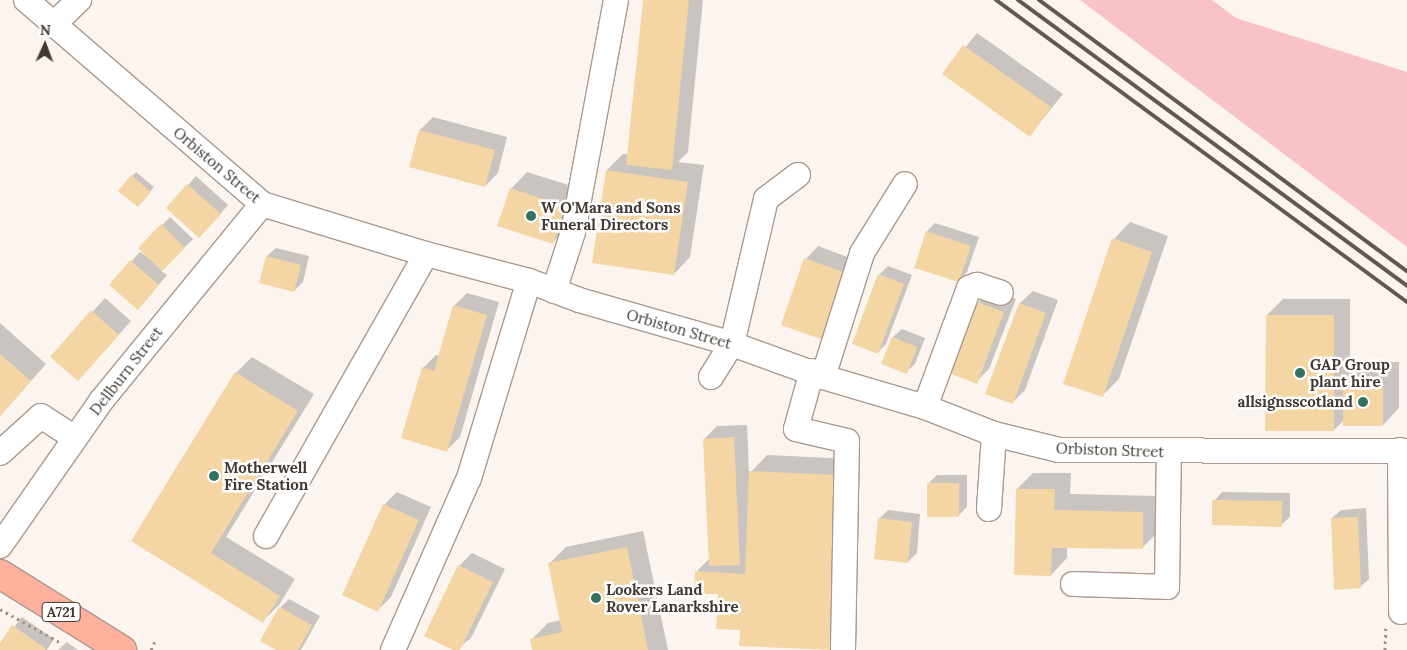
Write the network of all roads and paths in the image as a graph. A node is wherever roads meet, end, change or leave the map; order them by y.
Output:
1 (26, 0) edge
2 (79, 0) edge
3 (616, 0) edge
4 (54, 24) junction
5 (798, 175) dead end
6 (906, 184) dead end
7 (262, 204) junction
8 (426, 254) junction
9 (529, 280) junction
10 (554, 290) junction
11 (1001, 293) dead end
12 (732, 344) junction
13 (818, 374) junction
14 (711, 377) dead end
15 (925, 407) junction
16 (994, 434) junction
17 (75, 438) junction
18 (1403, 450) edge
19 (1169, 452) junction
20 (0, 453) edge
21 (989, 509) dead end
22 (266, 536) dead end
23 (0, 546) edge
24 (1404, 566) edge
25 (0, 574) edge
26 (1073, 584) dead end
27 (0, 609) edge
28 (1401, 612) dead end
29 (156, 638) dead end
30 (65, 646) dead end
31 (122, 650) edge
32 (152, 650) edge
33 (393, 650) edge
34 (842, 650) edge

1 - 4 street, Orbiston Street
2 - 4 street
3 - 10 street
4 - 7 street, Orbiston Street
5 - 12 street
6 - 13 street
7 - 8 street, Orbiston Street
7 - 17 street, Dellburn Street
8 - 9 street, Orbiston Street
8 - 22 street
9 - 10 street, Orbiston Street
9 - 33 street
10 - 12 street, Orbiston Street
11 - 15 street
12 - 13 street, Orbiston Street
12 - 14 street
13 - 15 street, Orbiston Street
13 - 34 street
15 - 16 street, Orbiston Street
16 - 19 street, Orbiston Street
16 - 21 street
17 - 20 street
17 - 23 street, Dellburn Street
18 - 19 street, Orbiston Street
18 - 24 street
19 - 26 street
24 - 28 street
25 - 31 main road, A721
27 - 30 path
29 - 32 path

